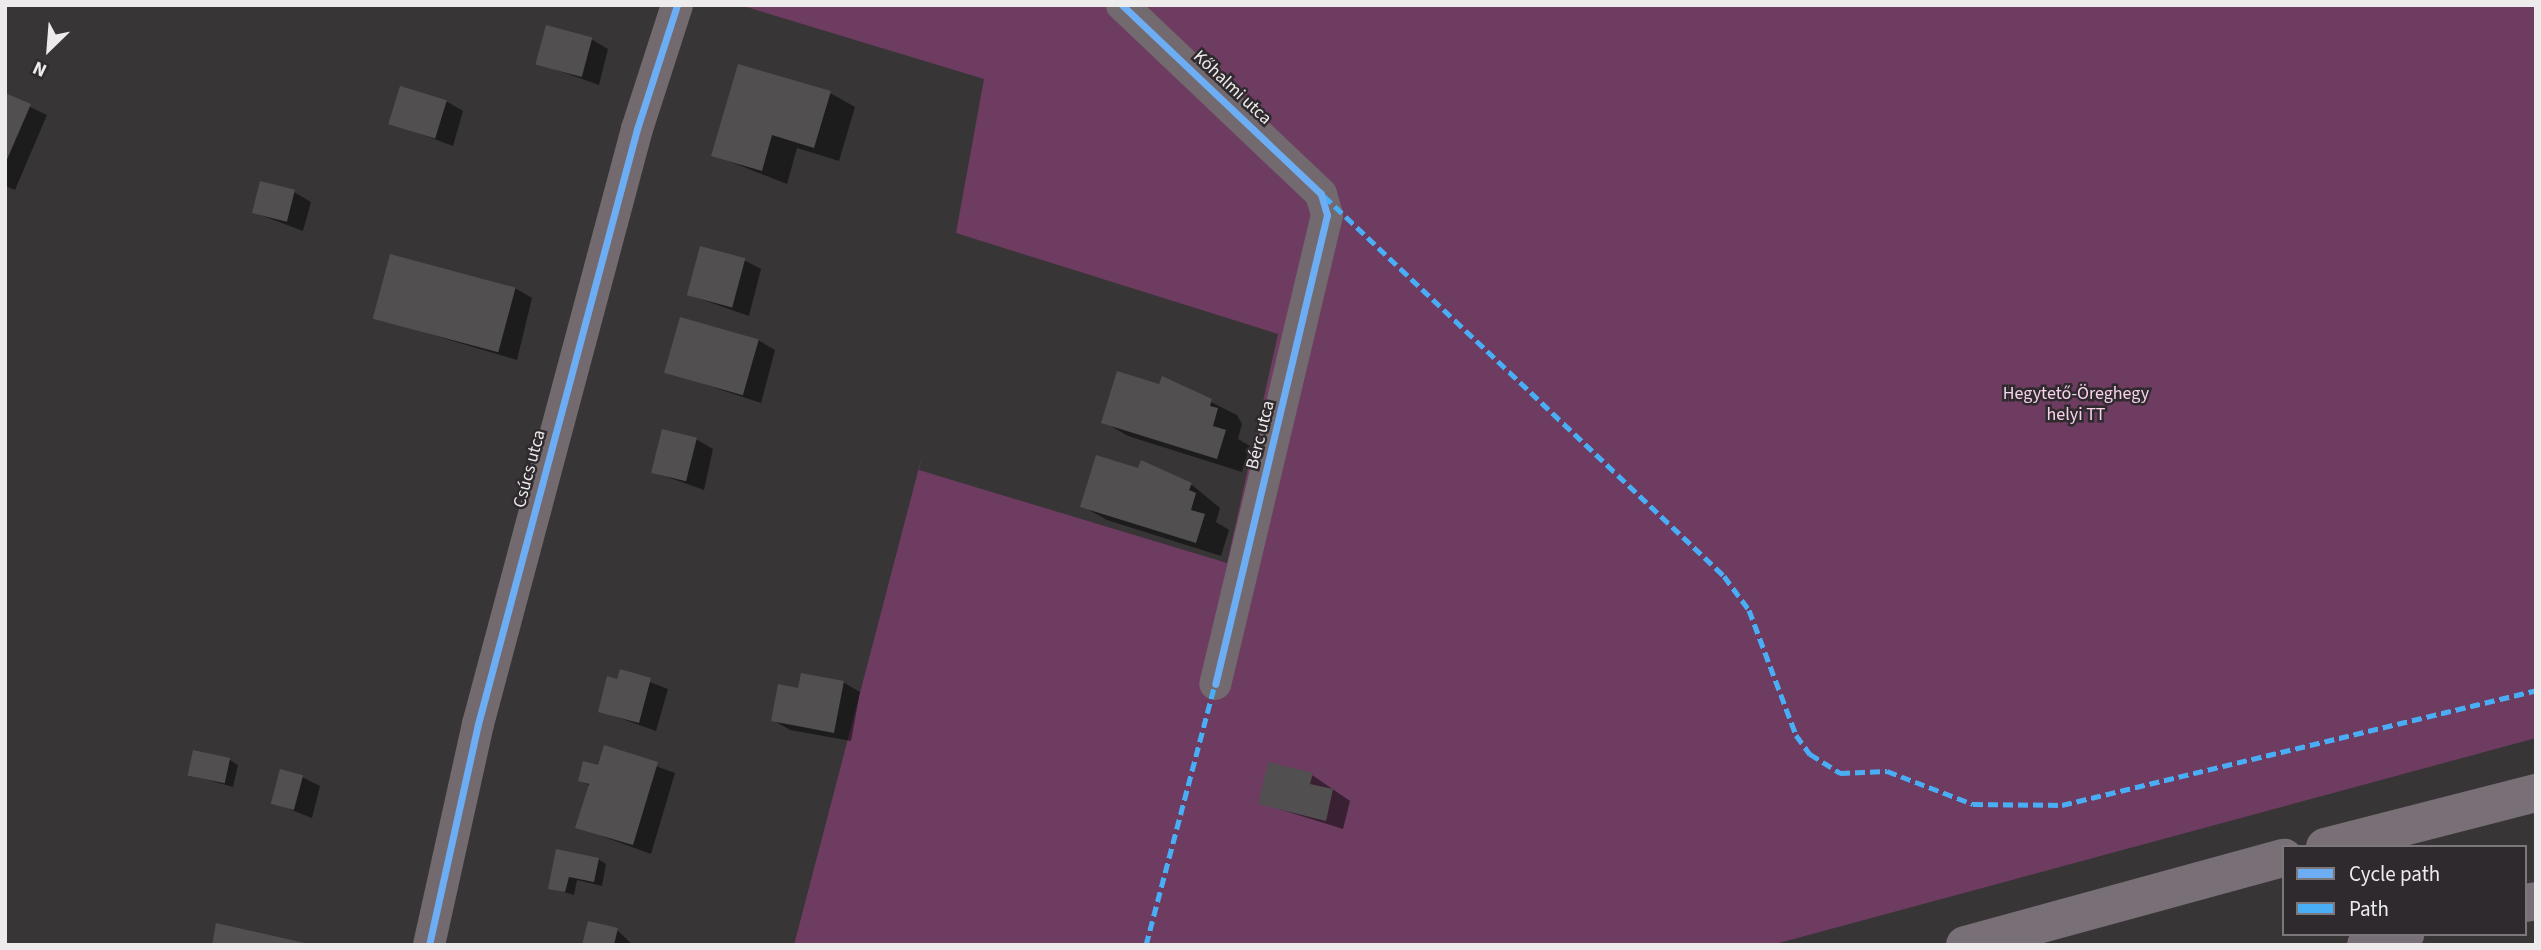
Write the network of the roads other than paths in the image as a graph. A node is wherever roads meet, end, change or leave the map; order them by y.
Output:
1 (677, 5) edge
2 (1122, 5) edge
3 (1321, 194) joint
4 (1215, 684) dead end
5 (2536, 793) edge
6 (2333, 845) edge
7 (2282, 859) edge
8 (2398, 936) edge
9 (429, 945) edge
10 (1965, 945) edge
11 (2366, 945) edge

1 - 9 street, Csúcs utca
2 - 3 street, Kőhalmi utca
3 - 4 street, Bérc utca
5 - 6 highway
7 - 10 highway
8 - 11 highway

